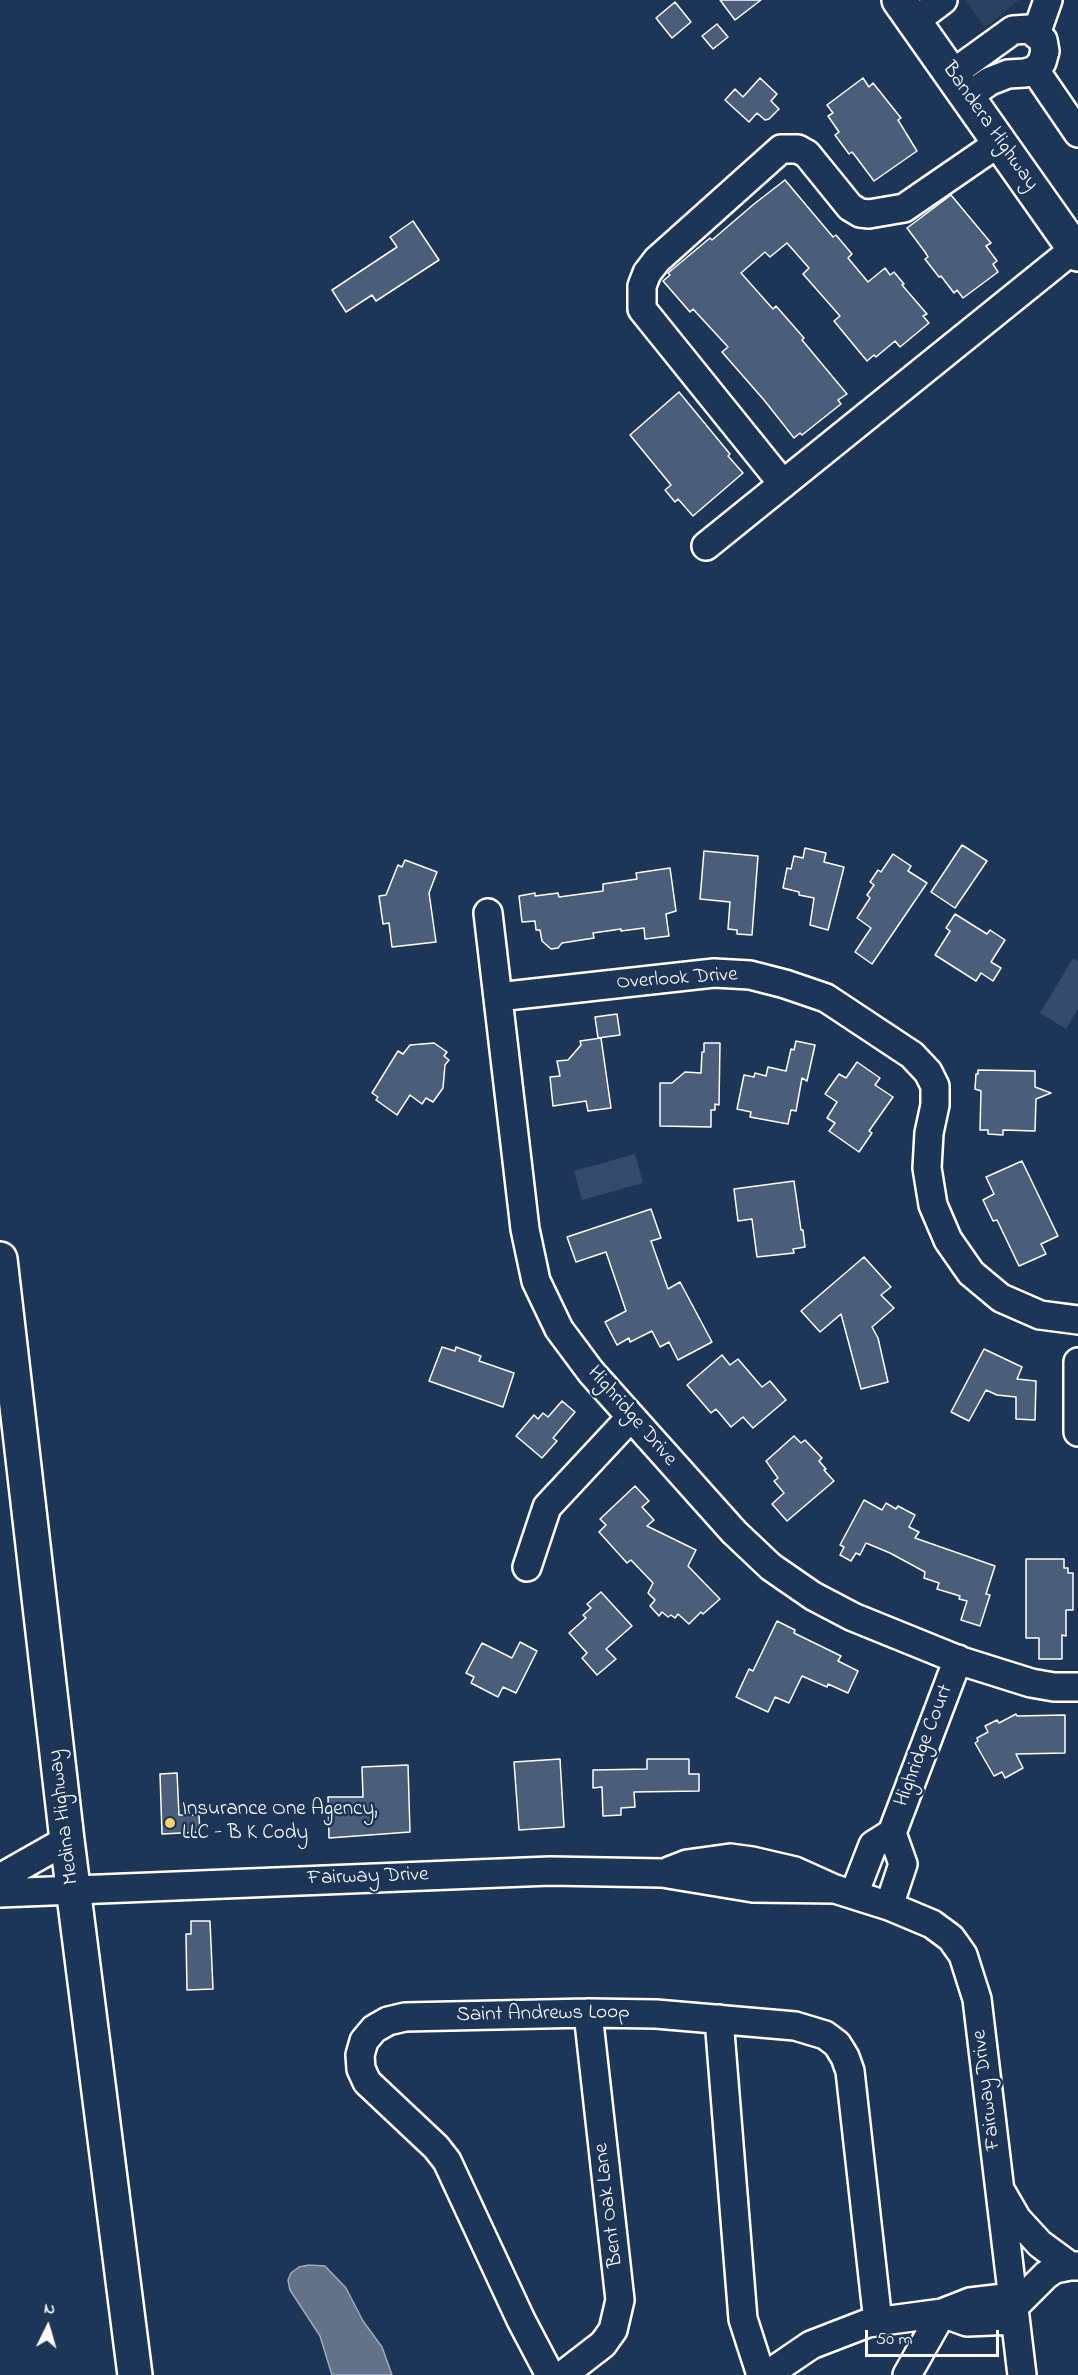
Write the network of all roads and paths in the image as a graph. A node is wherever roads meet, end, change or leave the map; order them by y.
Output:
1 (943, 0) edge
2 (1048, 0) edge
3 (907, 11) edge
4 (1036, 34) junction
5 (1035, 70) junction
6 (960, 85) junction
7 (1078, 133) edge
8 (995, 135) junction
9 (1076, 251) edge
10 (783, 484) junction
11 (706, 546) dead end
12 (489, 913) dead end
13 (498, 997) junction
14 (0, 1259) edge
15 (1078, 1320) edge
16 (1078, 1362) edge
17 (630, 1418) junction
18 (1078, 1432) edge
19 (527, 1567) dead end
20 (958, 1659) junction
21 (1078, 1687) edge
22 (892, 1833) junction
23 (67, 1840) junction
24 (0, 1878) edge
25 (74, 1889) junction
26 (844, 1892) junction
27 (0, 1893) edge
28 (890, 1906) junction
29 (588, 2013) junction
30 (719, 2019) junction
31 (999, 2188) junction
32 (1074, 2266) edge
33 (1013, 2309) junction
34 (942, 2313) junction
35 (878, 2322) junction
36 (135, 2375) edge
37 (550, 2375) edge
38 (563, 2375) edge
39 (761, 2375) edge
40 (766, 2375) edge
41 (907, 2375) edge
42 (1022, 2375) edge

1 - 3 street
2 - 4 street
3 - 6 main road, Bandera Highway
4 - 5 street
4 - 6 street
5 - 6 street
5 - 7 street
6 - 8 main road, Bandera Highway
8 - 9 main road, Bandera Highway
8 - 10 street
9 - 10 street
10 - 11 street
12 - 13 street, Highridge Drive
13 - 15 street, Overlook Drive
13 - 17 street, Highridge Drive
14 - 23 main road, Medina Highway
16 - 18 street
17 - 19 street
17 - 20 street, Highridge Drive
20 - 21 street, Highridge Drive
20 - 22 street, Highridge Court
22 - 26 street, Highridge Court
22 - 28 street, Highridge Court
23 - 24 street
23 - 25 main road, Medina Highway
25 - 26 street, Fairway Drive
25 - 27 street, Fairway Drive
25 - 36 main road, Medina Highway
26 - 28 street, Fairway Drive
28 - 31 street, Fairway Drive
29 - 30 street, Saint Andrews Loop
29 - 37 street, Saint Andrews Loop
29 - 38 street, Bent Oak Lane
30 - 35 street, Saint Andrews Loop
30 - 39 street
31 - 32 street
31 - 33 street, Fairway Drive
32 - 33 street
33 - 34 street
33 - 42 street, Fairway Drive
34 - 35 street
34 - 41 street
35 - 40 street

